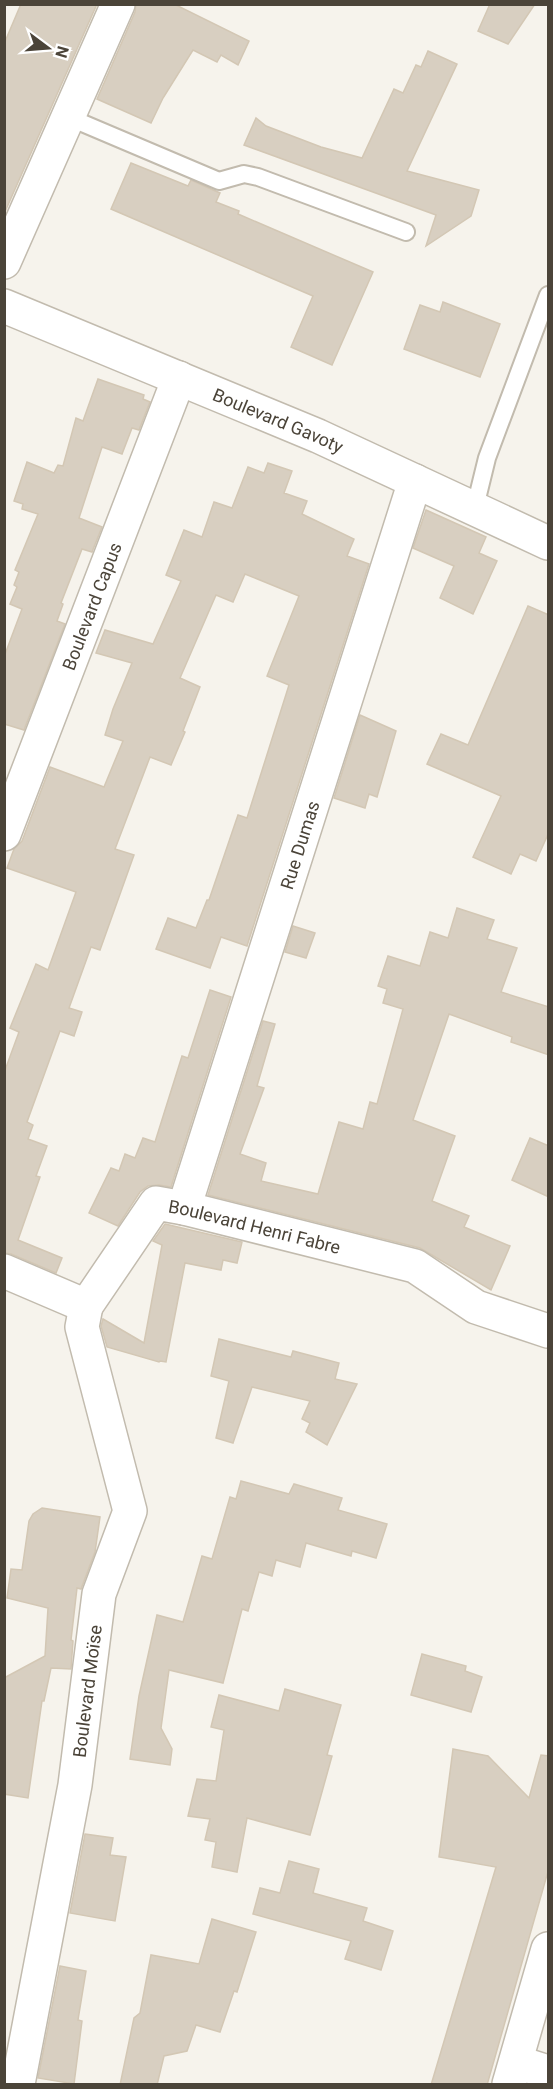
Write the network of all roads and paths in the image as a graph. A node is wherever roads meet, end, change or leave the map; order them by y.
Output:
1 (118, 4) edge
2 (68, 117) junction
3 (406, 232) dead end
4 (4, 262) edge
5 (549, 296) edge
6 (4, 306) edge
7 (179, 378) junction
8 (415, 481) junction
9 (475, 507) junction
10 (549, 543) edge
11 (4, 834) edge
12 (184, 1208) junction
13 (4, 1271) edge
14 (86, 1305) junction
15 (549, 1331) edge
16 (549, 1949) edge
17 (549, 2072) edge
18 (513, 2073) edge
19 (18, 2085) edge

1 - 2 street
2 - 3 lane
2 - 4 street
5 - 9 lane
6 - 7 street, Boulevard Gavoty
7 - 8 street, Boulevard Gavoty
7 - 11 street, Boulevard Capus
8 - 9 street, Boulevard Gavoty
8 - 12 street, Rue Dumas
9 - 10 street, Boulevard Gavoty
12 - 14 street, Boulevard Henri Fabre
12 - 15 street, Boulevard Henri Fabre
13 - 14 street
14 - 19 street, Boulevard Moïse
16 - 18 street
17 - 18 street

